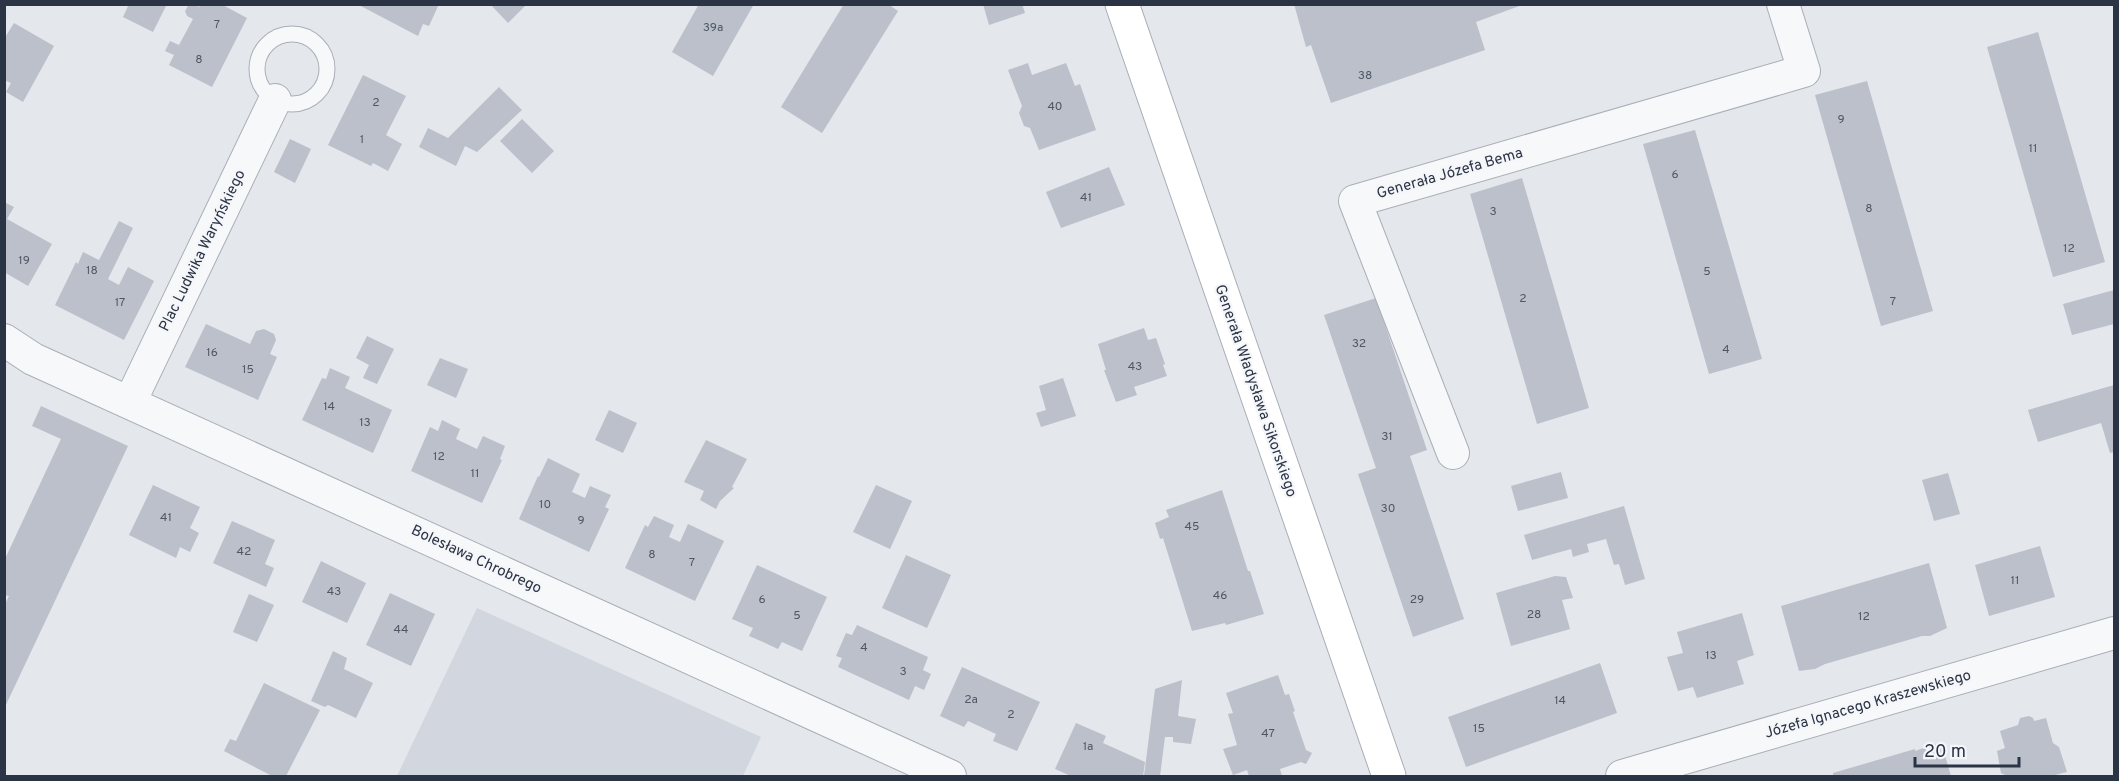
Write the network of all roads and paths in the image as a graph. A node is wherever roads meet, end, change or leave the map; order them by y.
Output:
1 (1122, 4) edge
2 (1783, 4) edge
3 (275, 99) junction
4 (4, 340) edge
5 (130, 402) junction
6 (1453, 453) dead end
7 (2115, 633) edge
8 (950, 777) edge
9 (1389, 777) edge
10 (1622, 777) edge

1 - 9 main road, Generała Władysława Sikorskiego
2 - 6 street, Generała Józefa Bema
3 - 3 lane
3 - 5 street, Plac Ludwika Waryńskiego
4 - 5 street, Bolesława Chrobrego
5 - 8 street, Bolesława Chrobrego
7 - 10 street, Józefa Ignacego Kraszewskiego

